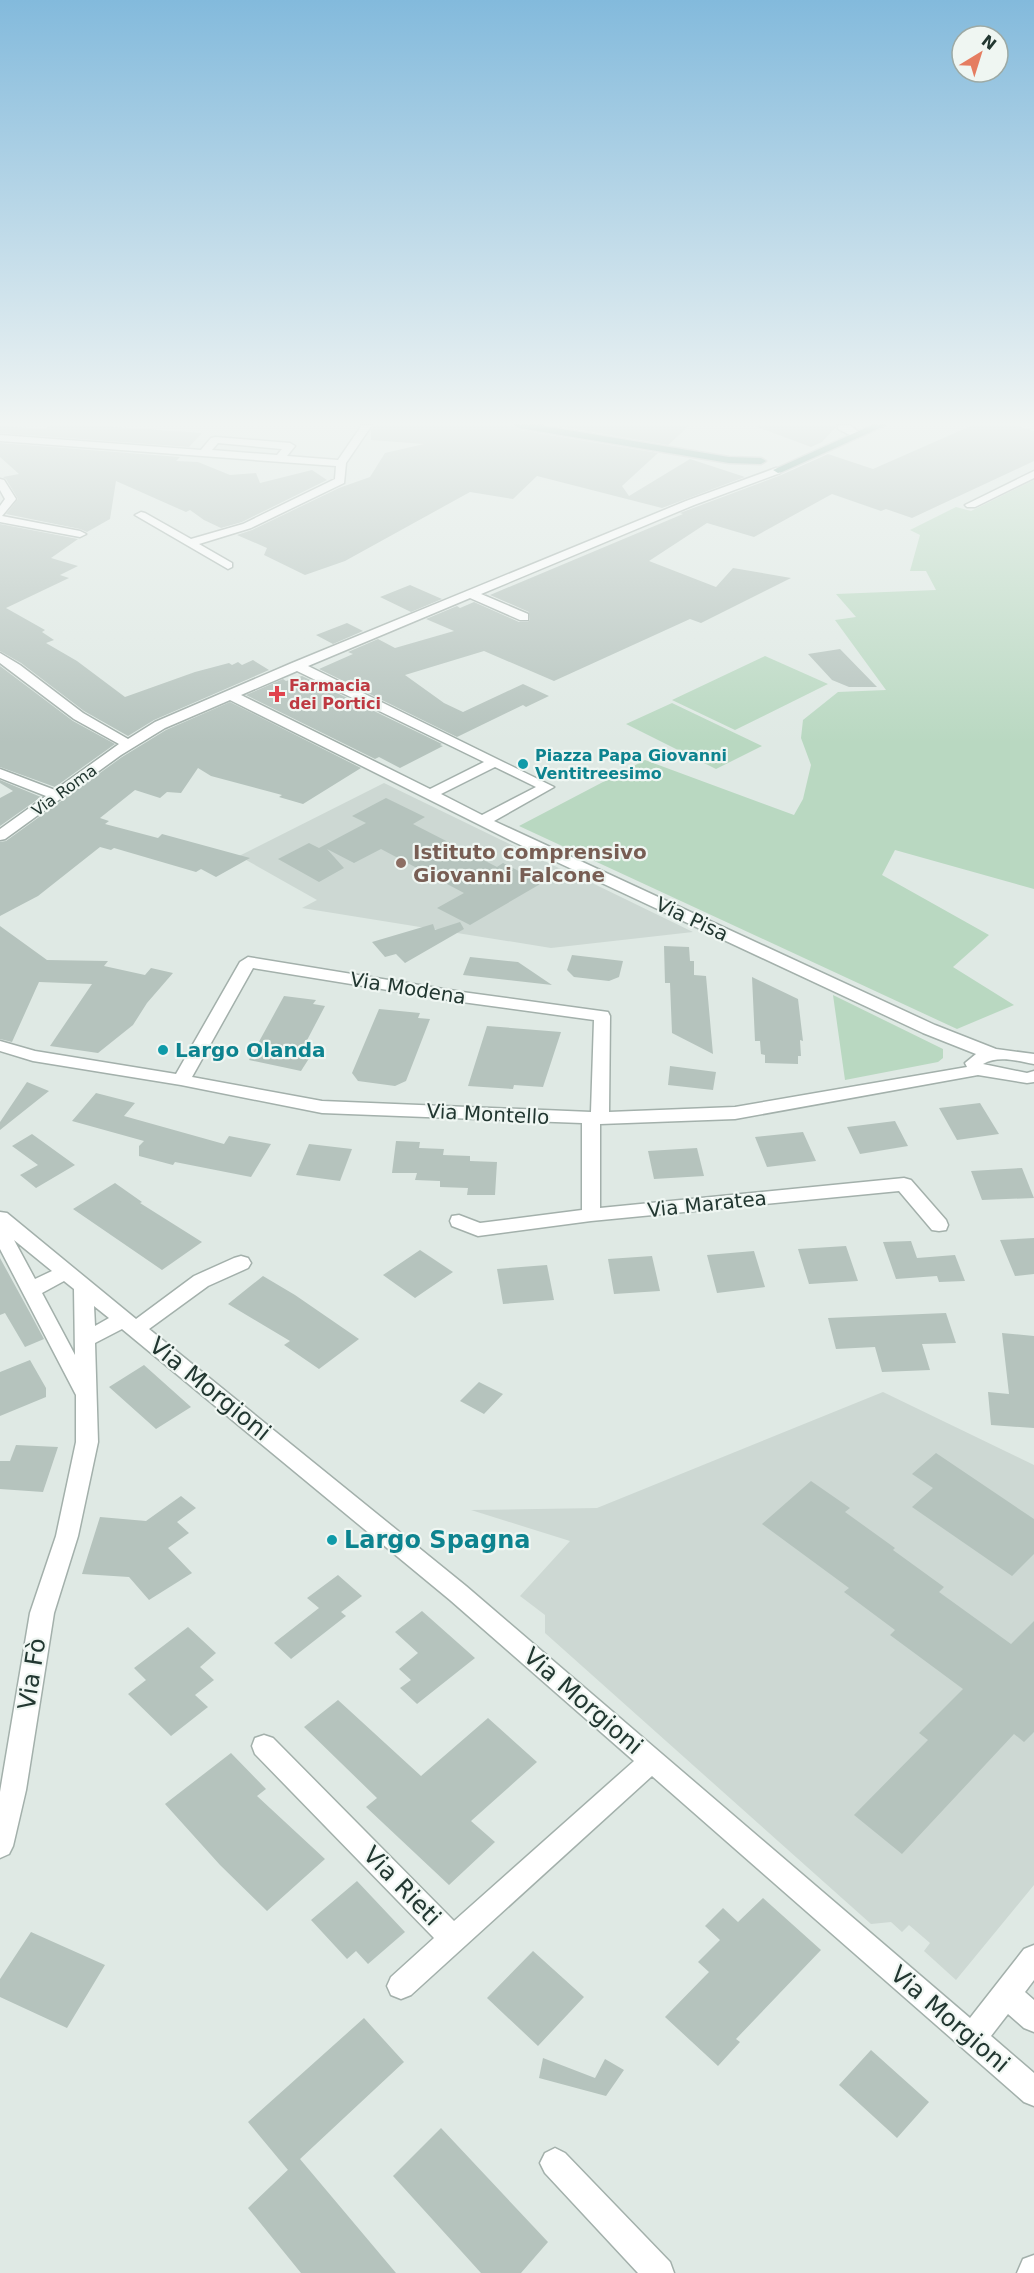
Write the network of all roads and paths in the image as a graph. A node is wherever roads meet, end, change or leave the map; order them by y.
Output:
1 (64, 531) edge
2 (169, 531) edge
3 (230, 531) edge
4 (624, 531) edge
5 (80, 534) dead end
6 (189, 543) junction
7 (228, 565) dead end
8 (470, 594) junction
9 (524, 617) dead end
10 (0, 657) edge
11 (297, 666) junction
12 (231, 695) junction
13 (129, 744) junction
14 (495, 762) junction
15 (0, 773) edge
16 (56, 795) junction
17 (429, 795) junction
18 (482, 821) junction
19 (6, 823) edge
20 (0, 836) edge
21 (929, 1029) junction
22 (0, 1046) edge
23 (990, 1053) junction
24 (1034, 1059) edge
25 (975, 1066) junction
26 (1032, 1078) edge
27 (181, 1080) junction
28 (595, 1118) junction
29 (591, 1215) junction
30 (0, 1218) edge
31 (459, 1221) dead end
32 (939, 1225) dead end
33 (0, 1231) edge
34 (241, 1263) dead end
35 (66, 1272) junction
36 (84, 1287) junction
37 (31, 1290) junction
38 (130, 1324) junction
39 (85, 1340) junction
40 (88, 1397) junction
41 (264, 1746) dead end
42 (652, 1760) junction
43 (0, 1846) edge
44 (453, 1939) junction
45 (1034, 1958) edge
46 (401, 1986) dead end
47 (1006, 1995) junction
48 (1034, 2018) edge
49 (973, 2037) junction
50 (1031, 2081) edge
51 (555, 2163) dead end
52 (659, 2273) edge

1 - 5 street
2 - 6 street
3 - 6 street
4 - 8 street, Via Roma
6 - 7 street
8 - 9 street
8 - 11 street, Via Roma
10 - 13 street
11 - 12 street, Via Roma
11 - 14 street
12 - 13 street, Via Roma
12 - 17 street, Via Pisa
13 - 16 street, Via Roma
14 - 17 street
14 - 18 street
15 - 16 street
16 - 19 street, Via Roma
17 - 18 street, Via Pisa
18 - 21 street, Via Pisa
19 - 20 street, Via Roma
21 - 23 street, Via Pisa
21 - 25 street, Via Pisa
22 - 27 street, Via Montello
23 - 24 street, Via Pisa
23 - 25 street
25 - 26 street
25 - 28 street, Via Montello
27 - 28 street, Via Montello
27 - 28 street, Via Modena
28 - 29 street
29 - 31 street, Via Maratea
29 - 32 street, Via Maratea
30 - 35 street, Via Morgioni
33 - 37 street
34 - 38 street
35 - 36 street, Via Morgioni
35 - 37 street
36 - 38 street, Via Morgioni
36 - 39 street, Via Fò
37 - 40 street
38 - 39 street
38 - 42 street, Via Morgioni
39 - 40 street, Via Fò
40 - 43 street, Via Fò
41 - 44 street, Via Rieti
42 - 44 street, Via Rieti
42 - 49 street, Via Morgioni
44 - 46 street
45 - 47 street
47 - 48 street
47 - 49 street
49 - 50 street, Via Morgioni
51 - 52 street

